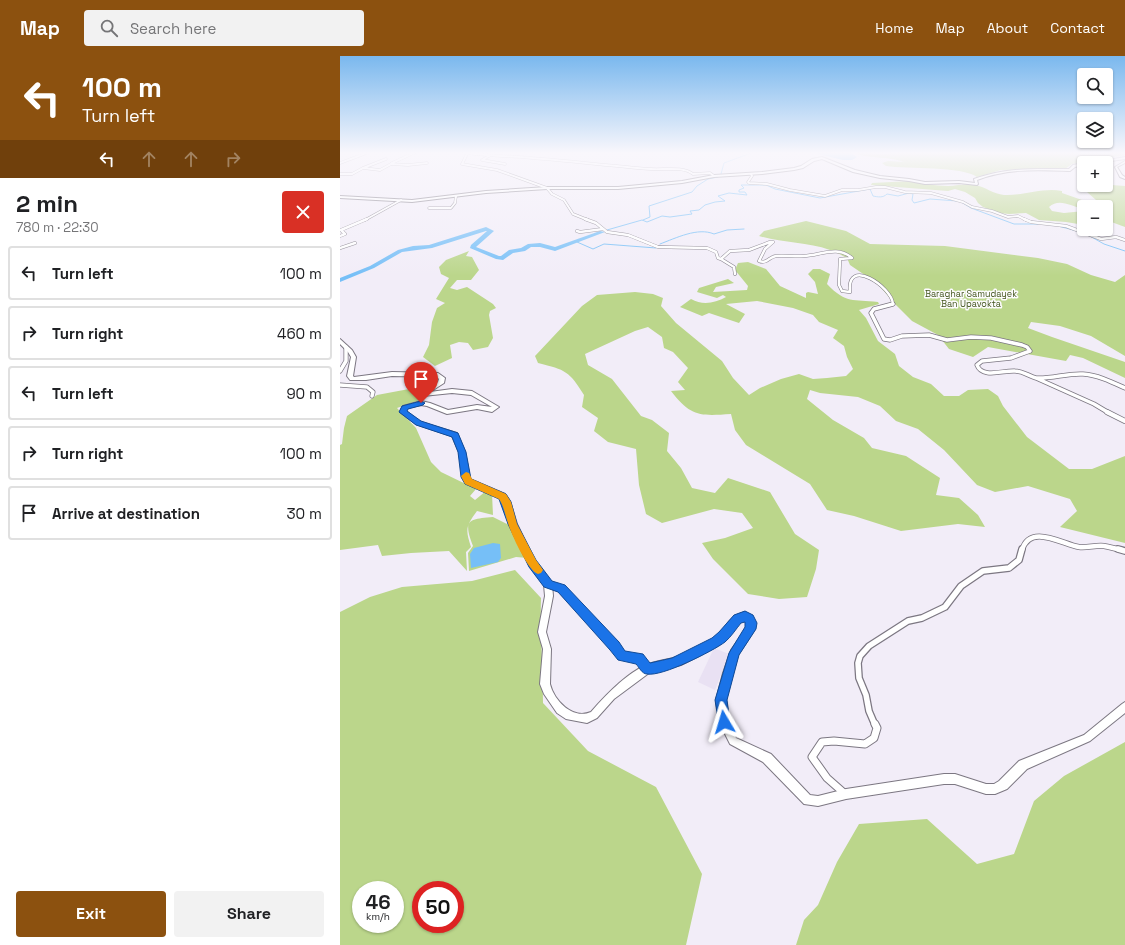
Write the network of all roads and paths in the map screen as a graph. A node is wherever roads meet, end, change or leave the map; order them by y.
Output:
1 (472, 193) edge
2 (552, 193) edge
3 (807, 193) edge
4 (832, 193) edge
5 (933, 193) edge
6 (456, 196) junction
7 (340, 197) edge
8 (401, 200) junction
9 (429, 208) dead end
10 (603, 230) junction
11 (577, 231) dead end
12 (340, 236) edge
13 (1125, 240) edge
14 (355, 243) dead end
15 (340, 248) edge
16 (721, 259) junction
17 (735, 274) dead end
18 (343, 344) edge
19 (340, 371) edge
20 (1036, 378) junction
21 (340, 385) edge
22 (1125, 388) edge
23 (372, 396) dead end
24 (1125, 421) edge
25 (1125, 551) edge
26 (548, 584) junction
27 (647, 669) junction
28 (1125, 707) edge
29 (846, 794) junction

1 - 6 street
2 - 10 street
3 - 4 street
5 - 13 street
6 - 8 street
6 - 9 street
7 - 8 street
8 - 12 street
10 - 11 street
10 - 16 street
14 - 15 street
16 - 17 street
16 - 20 street
18 - 19 street
18 - 26 main road
20 - 22 street
20 - 24 street
21 - 23 street
25 - 29 street
26 - 27 street
26 - 27 main road
27 - 29 main road
28 - 29 main road

